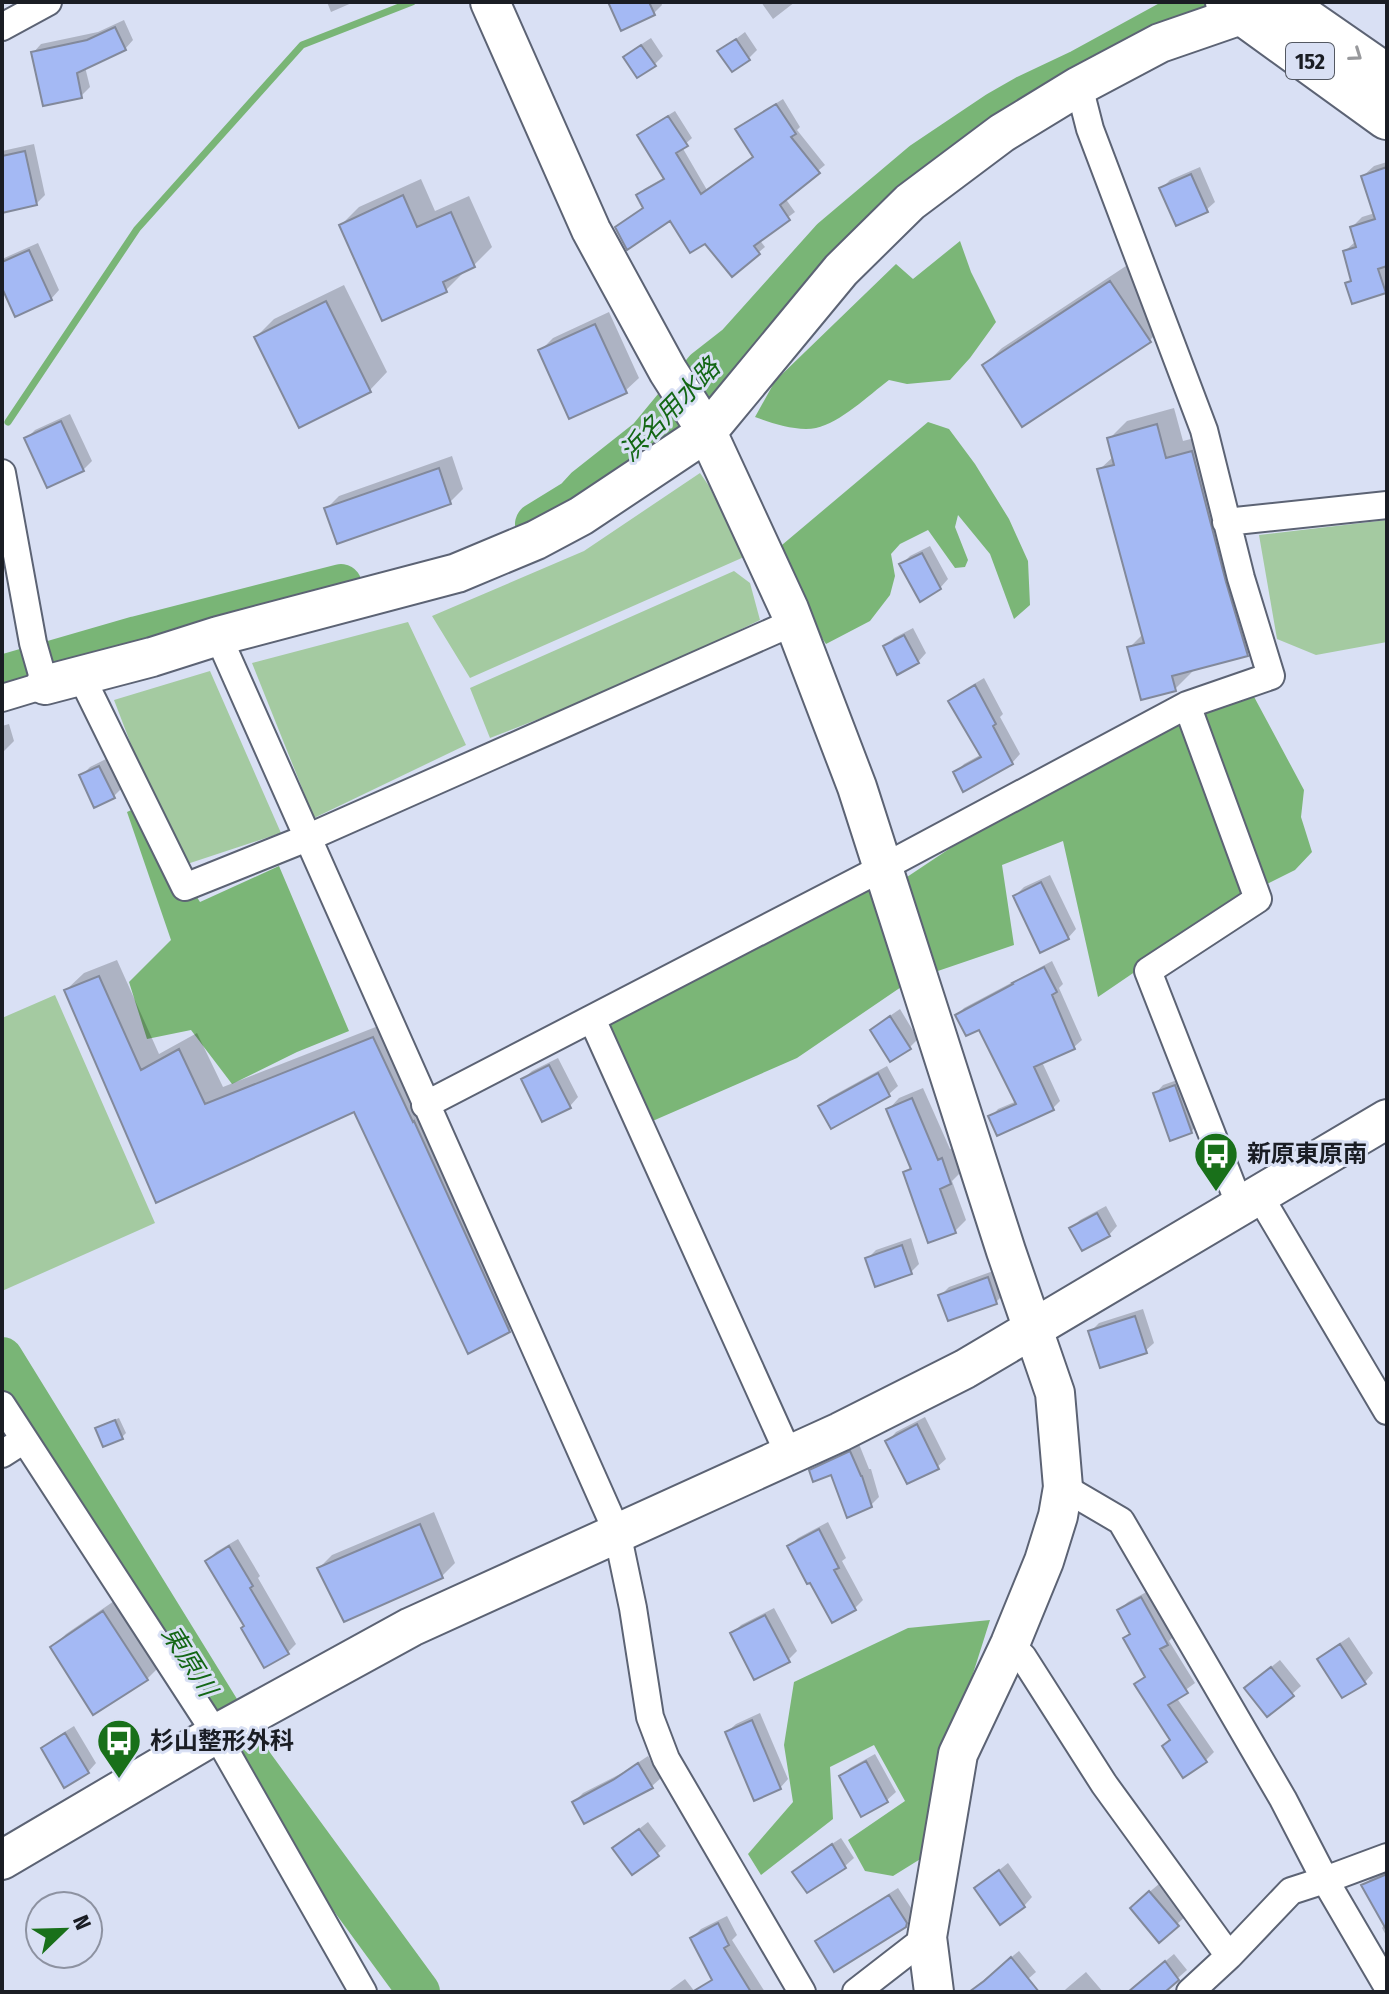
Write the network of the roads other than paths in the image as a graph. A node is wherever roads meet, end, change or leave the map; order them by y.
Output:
1 (48, 2) edge
2 (490, 2) edge
3 (1250, 5) edge
4 (2, 27) edge
5 (1387, 77) edge
6 (1079, 86) junction
7 (1387, 117) edge
8 (700, 422) junction
9 (2, 473) edge
10 (1387, 505) edge
11 (1226, 522) junction
12 (794, 622) junction
13 (218, 636) junction
14 (56, 677) junction
15 (2, 698) edge
16 (1187, 705) junction
17 (307, 838) junction
18 (884, 867) junction
19 (592, 1019) junction
20 (425, 1105) junction
21 (1387, 1119) edge
22 (1249, 1201) junction
23 (1034, 1329) junction
24 (2, 1405) edge
25 (1387, 1411) edge
26 (13, 1447) edge
27 (789, 1455) junction
28 (1063, 1487) junction
29 (617, 1532) junction
30 (1010, 1644) junction
31 (216, 1734) junction
32 (1387, 1857) edge
33 (2, 1860) edge
34 (1325, 1880) junction
35 (927, 1937) junction
36 (1229, 1956) junction
37 (1387, 1986) edge
38 (359, 1990) edge
39 (802, 1992) edge
40 (856, 1992) edge
41 (934, 1992) edge
42 (1190, 1992) edge

1 - 4 street
2 - 8 street
3 -> 5 highway, 152
3 - 6 street
3 - 7 highway, 152
6 - 8 street
6 - 11 street
8 - 12 street
8 - 13 street
9 - 14 street
10 - 11 street
11 - 16 street
12 - 17 street
12 - 18 street
13 - 14 street
13 - 17 street
14 - 15 street
14 - 17 street
16 - 18 street
16 - 22 street
17 - 20 street
18 - 19 street
18 - 23 street
19 - 20 street
19 - 27 street
20 - 29 street
21 - 22 street
22 - 23 street
22 - 25 street
23 - 27 street
23 - 28 street
24 - 26 street
26 - 31 street
27 - 29 street
28 - 30 street
28 - 34 street
29 - 31 street
29 - 39 street
30 - 35 street
30 - 36 street
31 - 33 street
31 - 38 street
32 - 34 street
34 - 36 street
34 - 37 street
35 - 40 street
35 - 41 street
36 - 42 street

